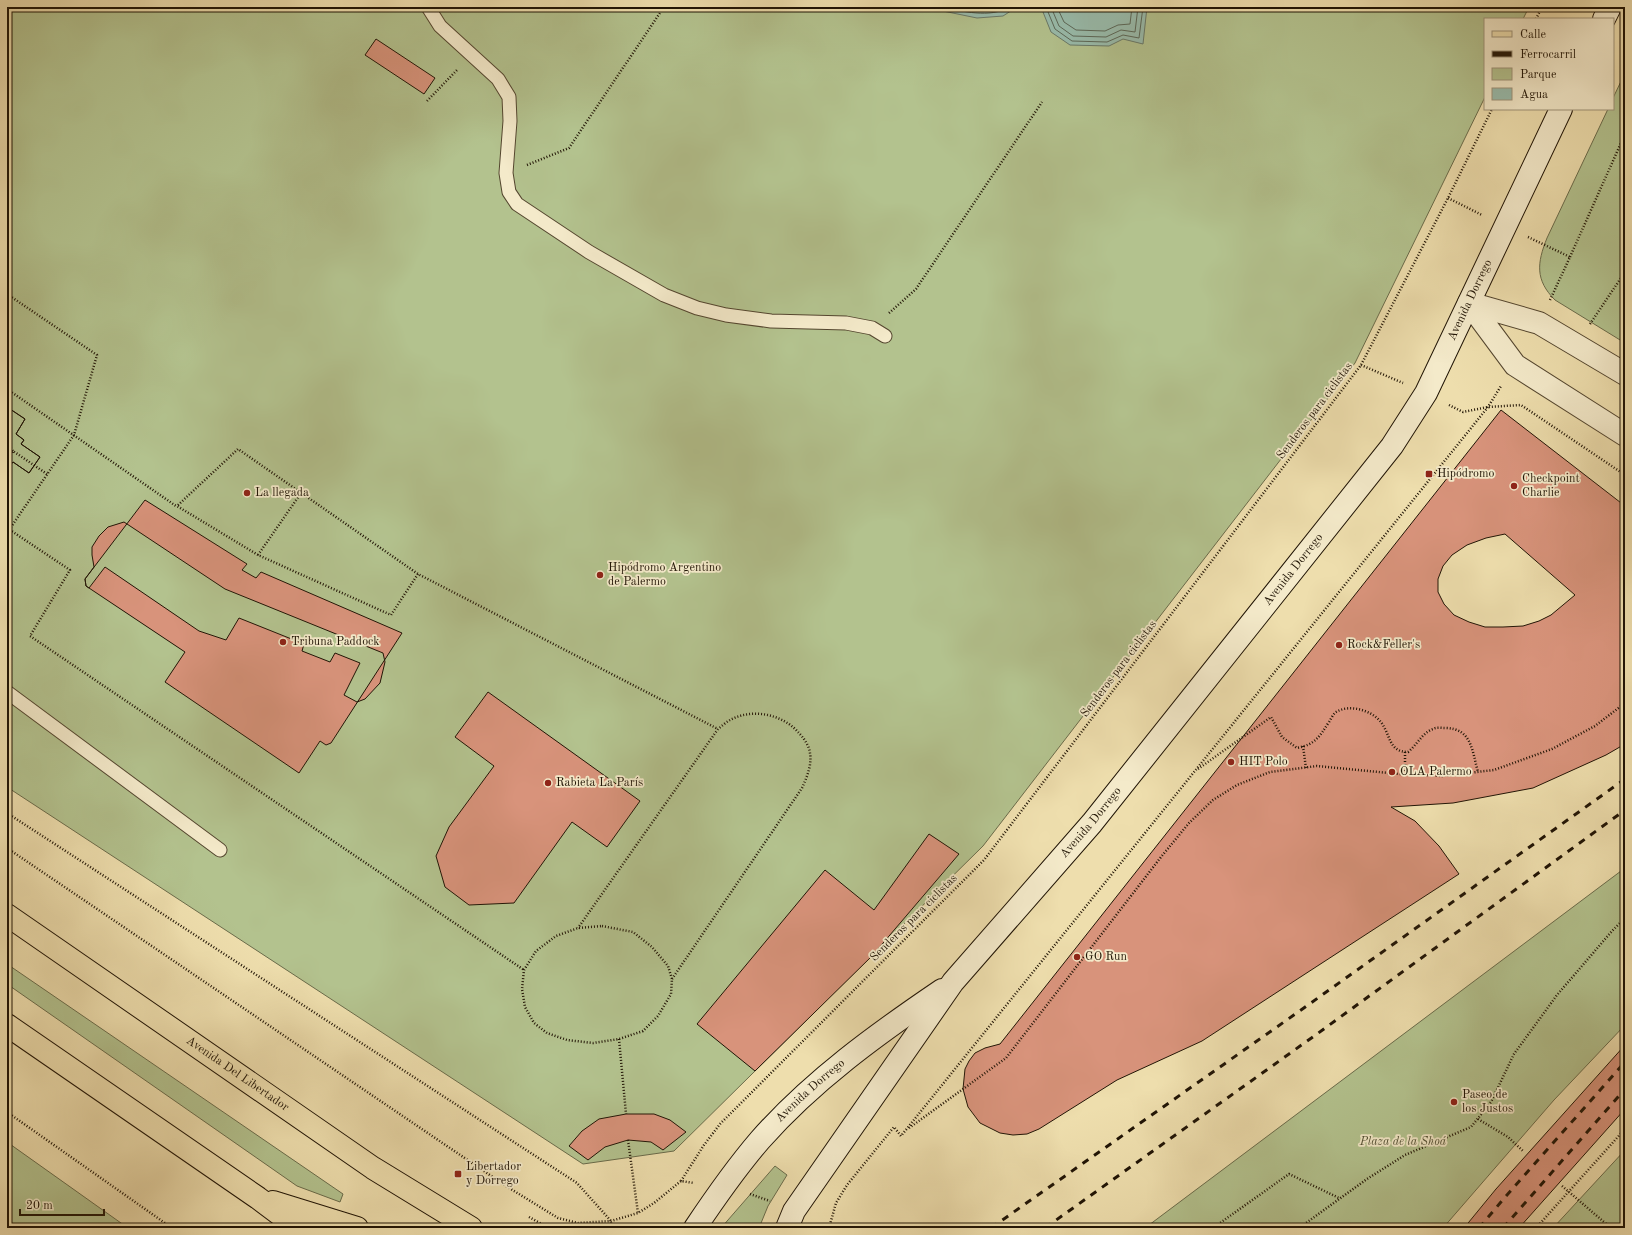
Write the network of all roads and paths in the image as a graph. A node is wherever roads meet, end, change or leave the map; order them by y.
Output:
1 (428, 7) edge
2 (664, 7) edge
3 (1542, 7) edge
4 (1610, 7) edge
5 (1536, 18) edge
6 (1604, 18) edge
7 (471, 55) junction
8 (427, 101) dead end
9 (1042, 102) dead end
10 (1492, 110) edge
11 (1561, 110) edge
12 (1625, 134) edge
13 (506, 173) junction
14 (1448, 198) junction
15 (1505, 227) junction
16 (1570, 256) junction
17 (1625, 272) edge
18 (7, 294) edge
19 (1469, 303) junction
20 (1539, 323) junction
21 (872, 328) junction
22 (885, 336) dead end
23 (1577, 345) junction
24 (1361, 365) junction
25 (1515, 365) junction
26 (1625, 374) edge
27 (7, 389) edge
28 (1426, 393) junction
29 (1488, 407) junction
30 (74, 435) junction
31 (1625, 435) edge
32 (7, 443) edge
33 (14, 451) junction
34 (7, 460) edge
35 (47, 474) junction
36 (1625, 475) edge
37 (301, 493) junction
38 (176, 506) junction
39 (8, 529) edge
40 (258, 555) junction
41 (418, 574) junction
42 (7, 692) edge
43 (1625, 703) edge
44 (718, 729) junction
45 (1304, 746) junction
46 (1405, 752) junction
47 (1306, 768) junction
48 (1196, 770) junction
49 (1478, 772) junction
50 (1405, 774) junction
51 (7, 813) edge
52 (7, 848) edge
53 (220, 850) dead end
54 (7, 915) edge
55 (1625, 918) edge
56 (578, 928) junction
57 (524, 970) junction
58 (672, 979) junction
59 (953, 982) junction
60 (7, 1025) edge
61 (619, 1039) junction
62 (7, 1112) edge
63 (626, 1114) dead end
64 (1478, 1120) junction
65 (1625, 1129) edge
66 (905, 1131) junction
67 (628, 1140) dead end
68 (1524, 1152) dead end
69 (681, 1181) junction
70 (1562, 1186) dead end
71 (723, 1188) junction
72 (1568, 1192) junction
73 (258, 1198) junction
74 (1339, 1198) junction
75 (638, 1213) junction
76 (529, 1217) dead end
77 (611, 1221) junction
78 (172, 1228) edge
79 (298, 1228) edge
80 (357, 1228) edge
81 (471, 1228) edge
82 (549, 1228) edge
83 (610, 1228) edge
84 (695, 1228) edge
85 (787, 1228) edge
86 (828, 1228) edge
87 (1213, 1228) edge
88 (1301, 1228) edge
89 (1536, 1228) edge
90 (1611, 1228) edge

1 - 7 lane
2 - 13 path
3 - 5 path
4 - 6 main road
7 - 8 path
7 - 13 lane
9 - 21 path
10 - 14 path, Senderos para ciclistas
11 - 15 main road, Avenida Dorrego
12 - 16 path
13 - 21 lane
14 - 15 path
14 - 24 path, Senderos para ciclistas
15 - 16 path
15 - 19 main road, Avenida Dorrego
16 - 20 path
17 - 23 path
18 - 30 path
19 - 20 main road
19 - 25 main road
19 - 28 main road, Avenida Dorrego
20 - 23 main road
21 - 22 lane
23 - 26 main road
24 - 28 path
24 - 69 path, Senderos para ciclistas
25 - 29 path
25 - 31 main road
27 - 30 path
28 - 29 path
28 - 59 main road, Avenida Dorrego
29 - 36 path
29 - 48 path
30 - 35 path
30 - 38 path
32 - 33 path
33 - 34 path
33 - 35 path
35 - 39 path
37 - 38 path
37 - 40 path
37 - 41 path
38 - 40 path
39 - 57 path
40 - 41 path
41 - 44 path
42 - 53 lane
43 - 49 path
44 - 56 path
44 - 58 path
45 - 46 path
45 - 47 path
45 - 48 path
46 - 49 path
46 - 50 path
47 - 50 path
47 - 66 path
48 - 66 path
49 - 50 path
51 - 77 path
52 - 77 path, Senderos para ciclistas
54 - 81 main road, Avenida Del Libertador
55 - 64 path
56 - 57 path
56 - 58 path
57 - 61 path
58 - 61 path
59 - 71 main road, Avenida Dorrego
59 - 85 main road, Avenida Dorrego
60 - 73 main road
61 - 63 path
62 - 78 path
64 - 68 path
64 - 74 path
65 - 72 path
66 - 86 path
67 - 75 path
69 - 71 path
69 - 75 path, Senderos para ciclistas
70 - 72 path
71 - 84 main road, Avenida Dorrego
72 - 89 path
72 - 90 path
73 - 79 main road
73 - 80 main road
74 - 87 path
74 - 88 path
75 - 77 path, Senderos para ciclistas
76 - 82 path
77 - 83 path

